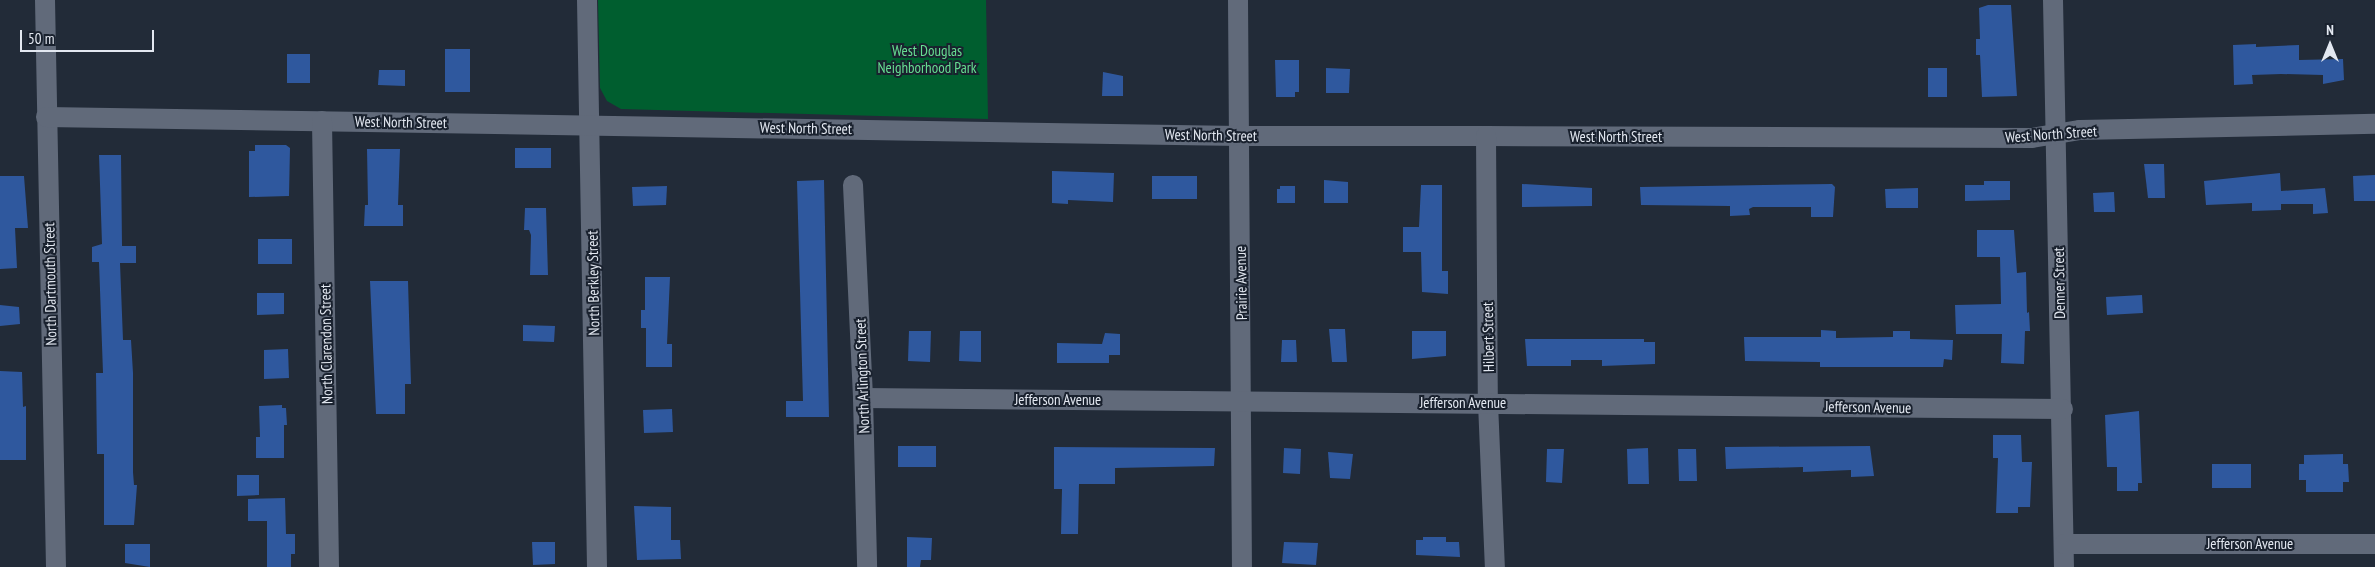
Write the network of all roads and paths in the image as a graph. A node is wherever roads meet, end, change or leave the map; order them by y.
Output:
1 (46, 0) edge
2 (586, 0) edge
3 (1238, 0) edge
4 (2053, 0) edge
5 (46, 117) junction
6 (322, 121) junction
7 (590, 124) junction
8 (2375, 124) edge
9 (2056, 134) junction
10 (1239, 136) junction
11 (1486, 136) junction
12 (853, 185) dead end
13 (864, 398) junction
14 (1243, 402) junction
15 (1488, 403) junction
16 (2063, 409) junction
17 (2064, 544) junction
18 (2375, 544) edge
19 (56, 567) edge
20 (329, 567) edge
21 (597, 567) edge
22 (867, 567) edge
23 (1242, 567) edge
24 (1495, 567) edge
25 (2064, 567) edge

1 - 5 street, North Dartmouth Street
2 - 7 street, North Berkley Street
3 - 10 street, Prairie Avenue
4 - 9 street, Denner Street
5 - 6 street, West North Street
5 - 19 street, North Dartmouth Street
6 - 7 street, West North Street
6 - 20 street, North Clarendon Street
7 - 10 street, West North Street
7 - 21 street, North Berkley Street
8 - 9 street, West North Street
9 - 11 street, West North Street
9 - 16 street, Denner Street
10 - 11 street, West North Street
10 - 14 street, Prairie Avenue
11 - 15 street, Hilbert Street
12 - 13 street, North Arlington Street
13 - 14 street, Jefferson Avenue
13 - 22 street, North Arlington Street
14 - 15 street, Jefferson Avenue
14 - 23 street, Prairie Avenue
15 - 16 street, Jefferson Avenue
15 - 24 street, Hilbert Street
16 - 17 street, Denner Street
17 - 18 street, Jefferson Avenue
17 - 25 street, Denner Street

